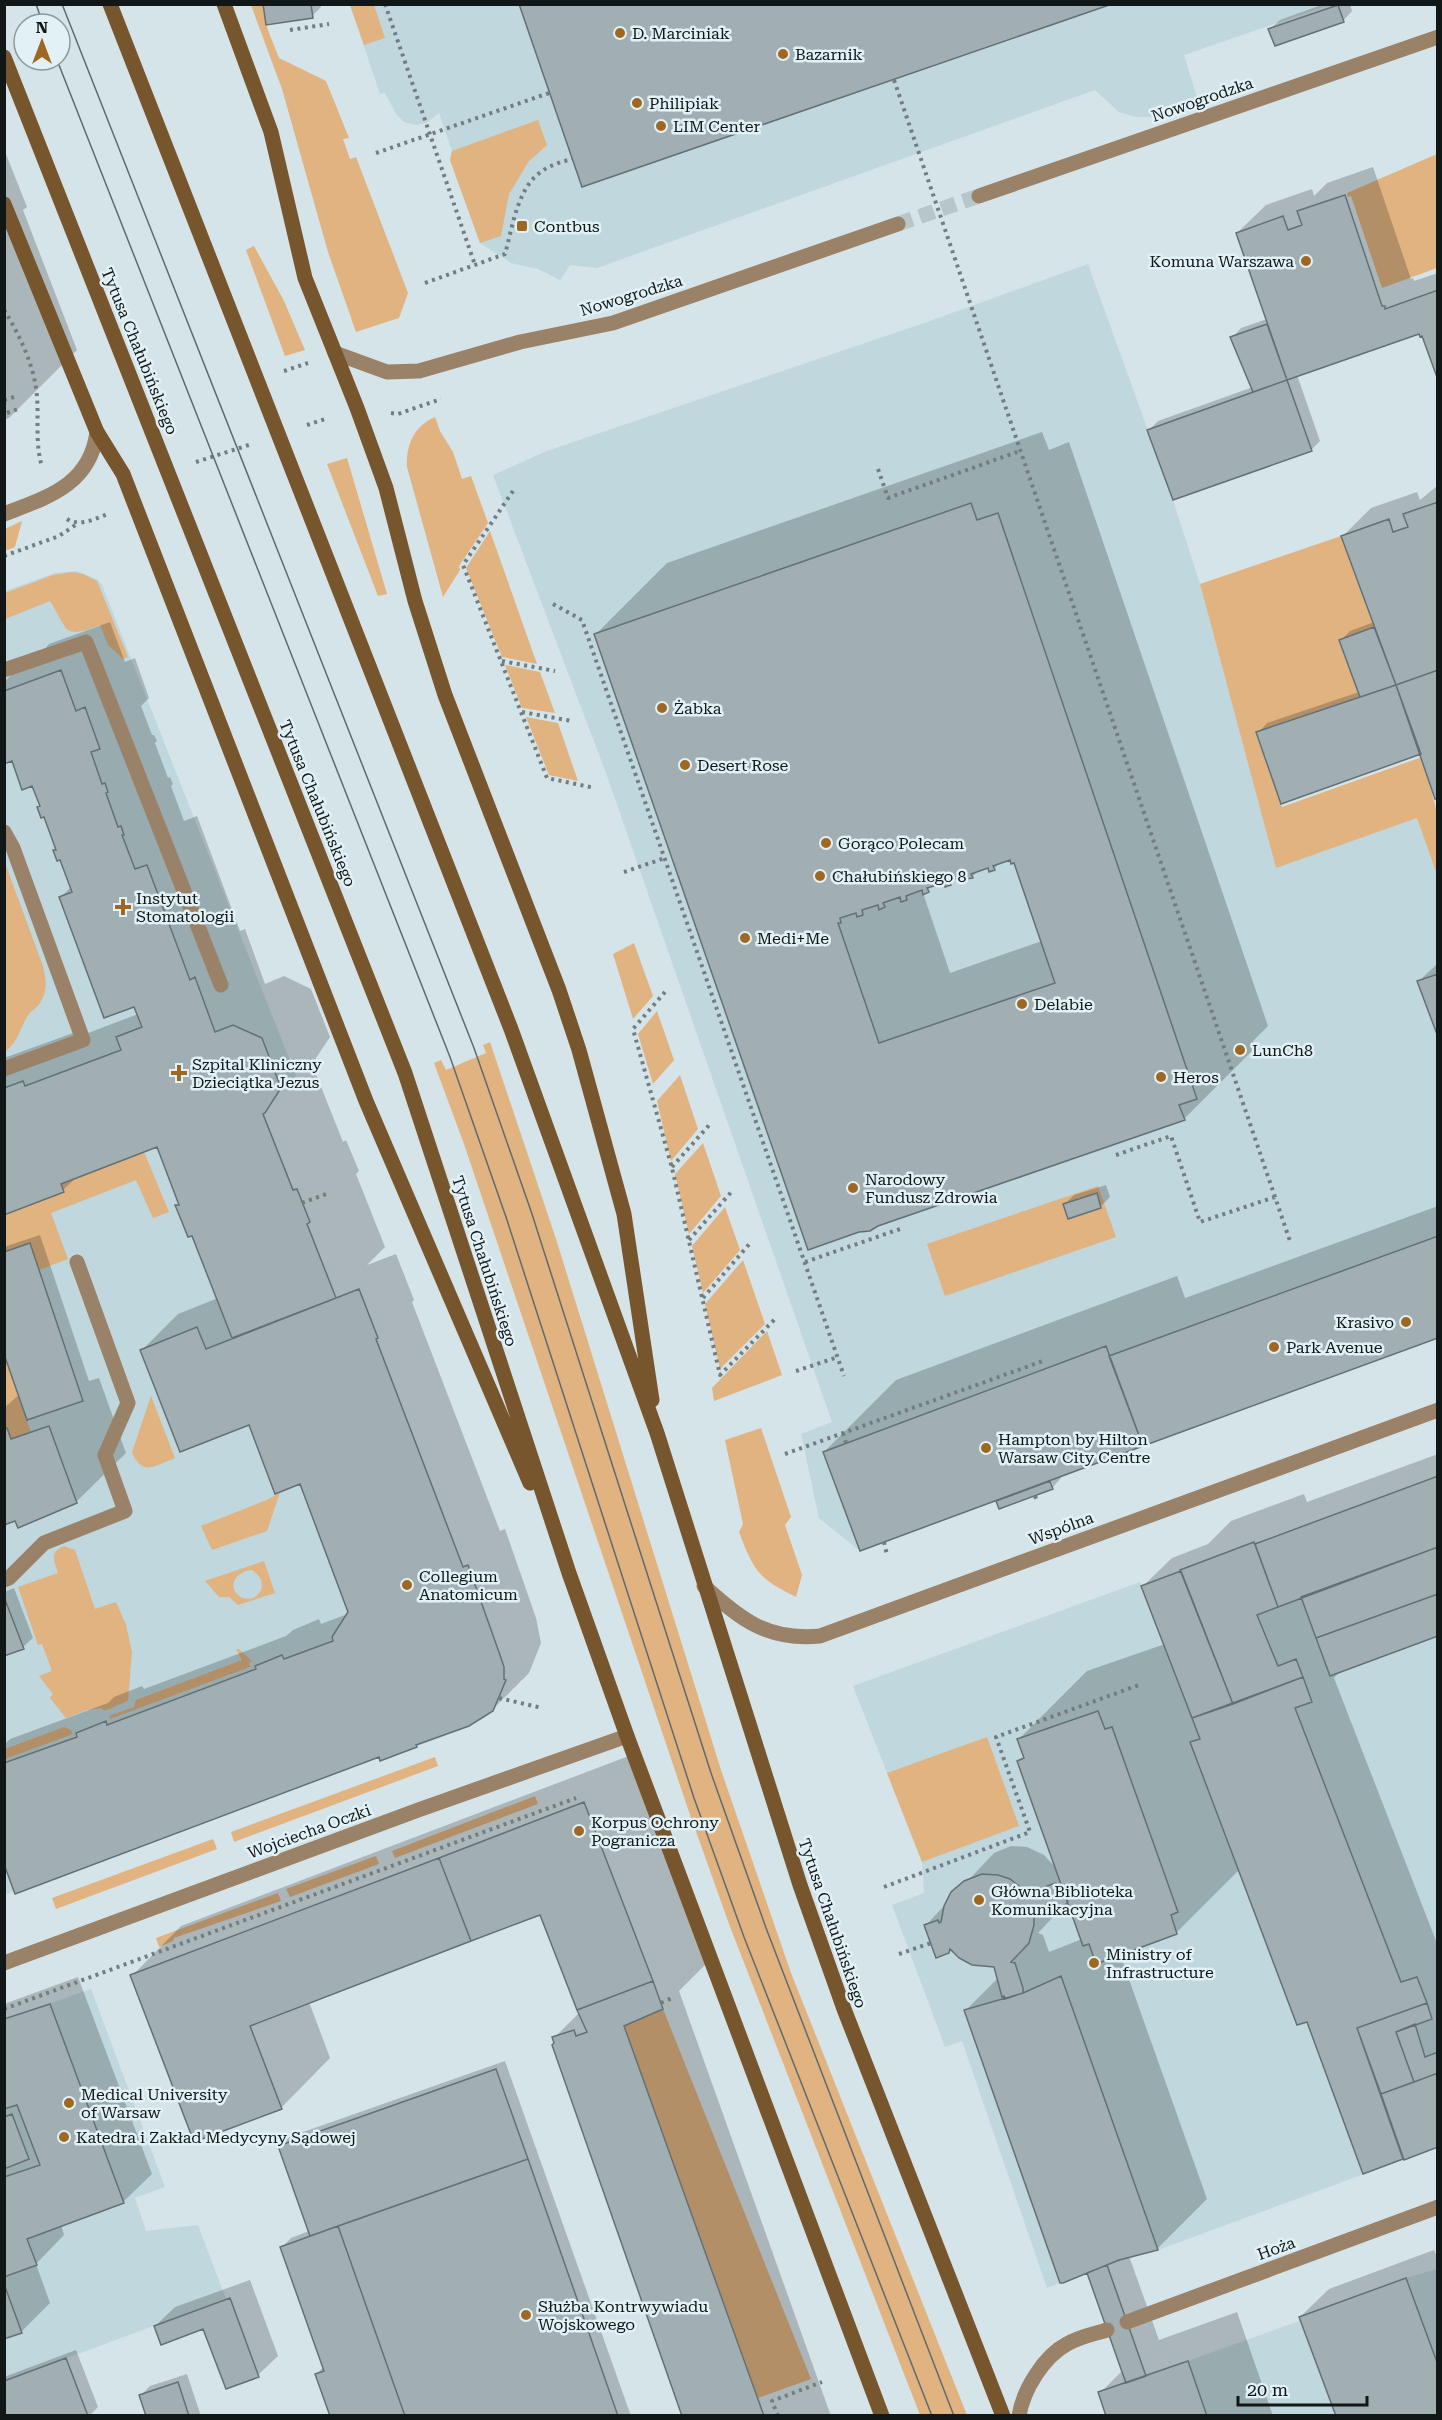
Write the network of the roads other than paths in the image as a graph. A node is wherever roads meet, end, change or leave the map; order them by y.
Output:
1 (110, 4) edge
2 (225, 7) edge
3 (1437, 36) edge
4 (4, 57) edge
5 (979, 196) tunnel mouth
6 (4, 204) edge
7 (898, 224) tunnel mouth
8 (335, 353) junction
9 (97, 432) junction
10 (4, 514) edge
11 (4, 670) edge
12 (4, 832) edge
13 (220, 985) dead end
14 (4, 1069) edge
15 (77, 1262) dead end
16 (1437, 1410) edge
17 (657, 1433) junction
18 (569, 1574) junction
19 (4, 1580) edge
20 (704, 1586) junction
21 (627, 1736) junction
22 (4, 1963) edge
23 (1437, 2207) edge
24 (1127, 2322) dead end
25 (1107, 2330) dead end
26 (882, 2415) edge
27 (1003, 2415) edge
28 (1019, 2415) edge

1 - 17 main road, Tytusa Chałubińskiego
2 - 8 main road, Tytusa Chałubińskiego
3 - 5 street, Nowogrodzka
4 - 18 main road, Tytusa Chałubińskiego
6 - 9 main road, Tytusa Chałubińskiego
7 - 8 street, Nowogrodzka
8 - 17 main road, Tytusa Chałubińskiego
9 - 10 street
9 - 18 main road, Tytusa Chałubińskiego
11 - 13 street
12 - 14 street
15 - 19 street
16 - 20 street, Wspólna
17 - 20 main road, Tytusa Chałubińskiego
18 - 21 main road, Tytusa Chałubińskiego
20 - 27 main road, Tytusa Chałubińskiego
21 - 22 street, Wojciecha Oczki
21 - 26 main road, Tytusa Chałubińskiego
23 - 24 street, Hoża
25 - 28 street

